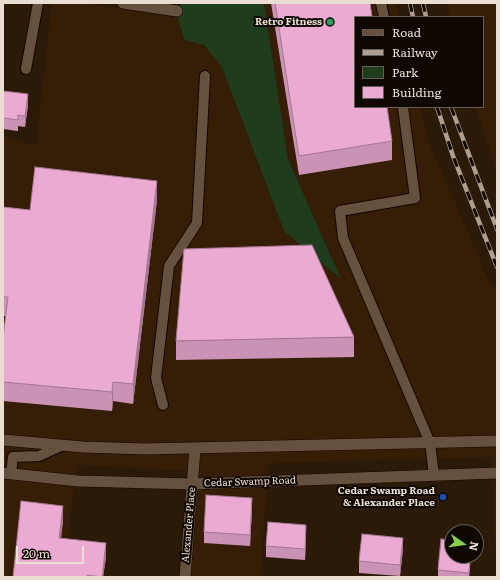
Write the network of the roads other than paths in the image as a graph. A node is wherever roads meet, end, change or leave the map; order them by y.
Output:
1 (38, 3) edge
2 (123, 3) edge
3 (381, 3) edge
4 (177, 11) dead end
5 (384, 16) edge
6 (26, 69) dead end
7 (205, 76) dead end
8 (402, 108) edge
9 (163, 405) dead end
10 (3, 440) edge
11 (497, 441) edge
12 (430, 443) junction
13 (63, 445) junction
14 (195, 449) junction
15 (7, 473) edge
16 (497, 473) edge
17 (434, 475) junction
18 (192, 484) junction
19 (185, 577) edge

1 - 6 lane
2 - 4 main road
3 - 5 lane
7 - 9 lane
8 - 12 lane
10 - 13 main road
11 - 12 main road
12 - 14 main road
12 - 17 lane
13 - 14 main road
13 - 15 lane
14 - 18 main road, Alexander Place
15 - 18 main road, Cedar Swamp Road
16 - 17 main road, Cedar Swamp Road
17 - 18 main road, Cedar Swamp Road
18 - 19 main road, Alexander Place

